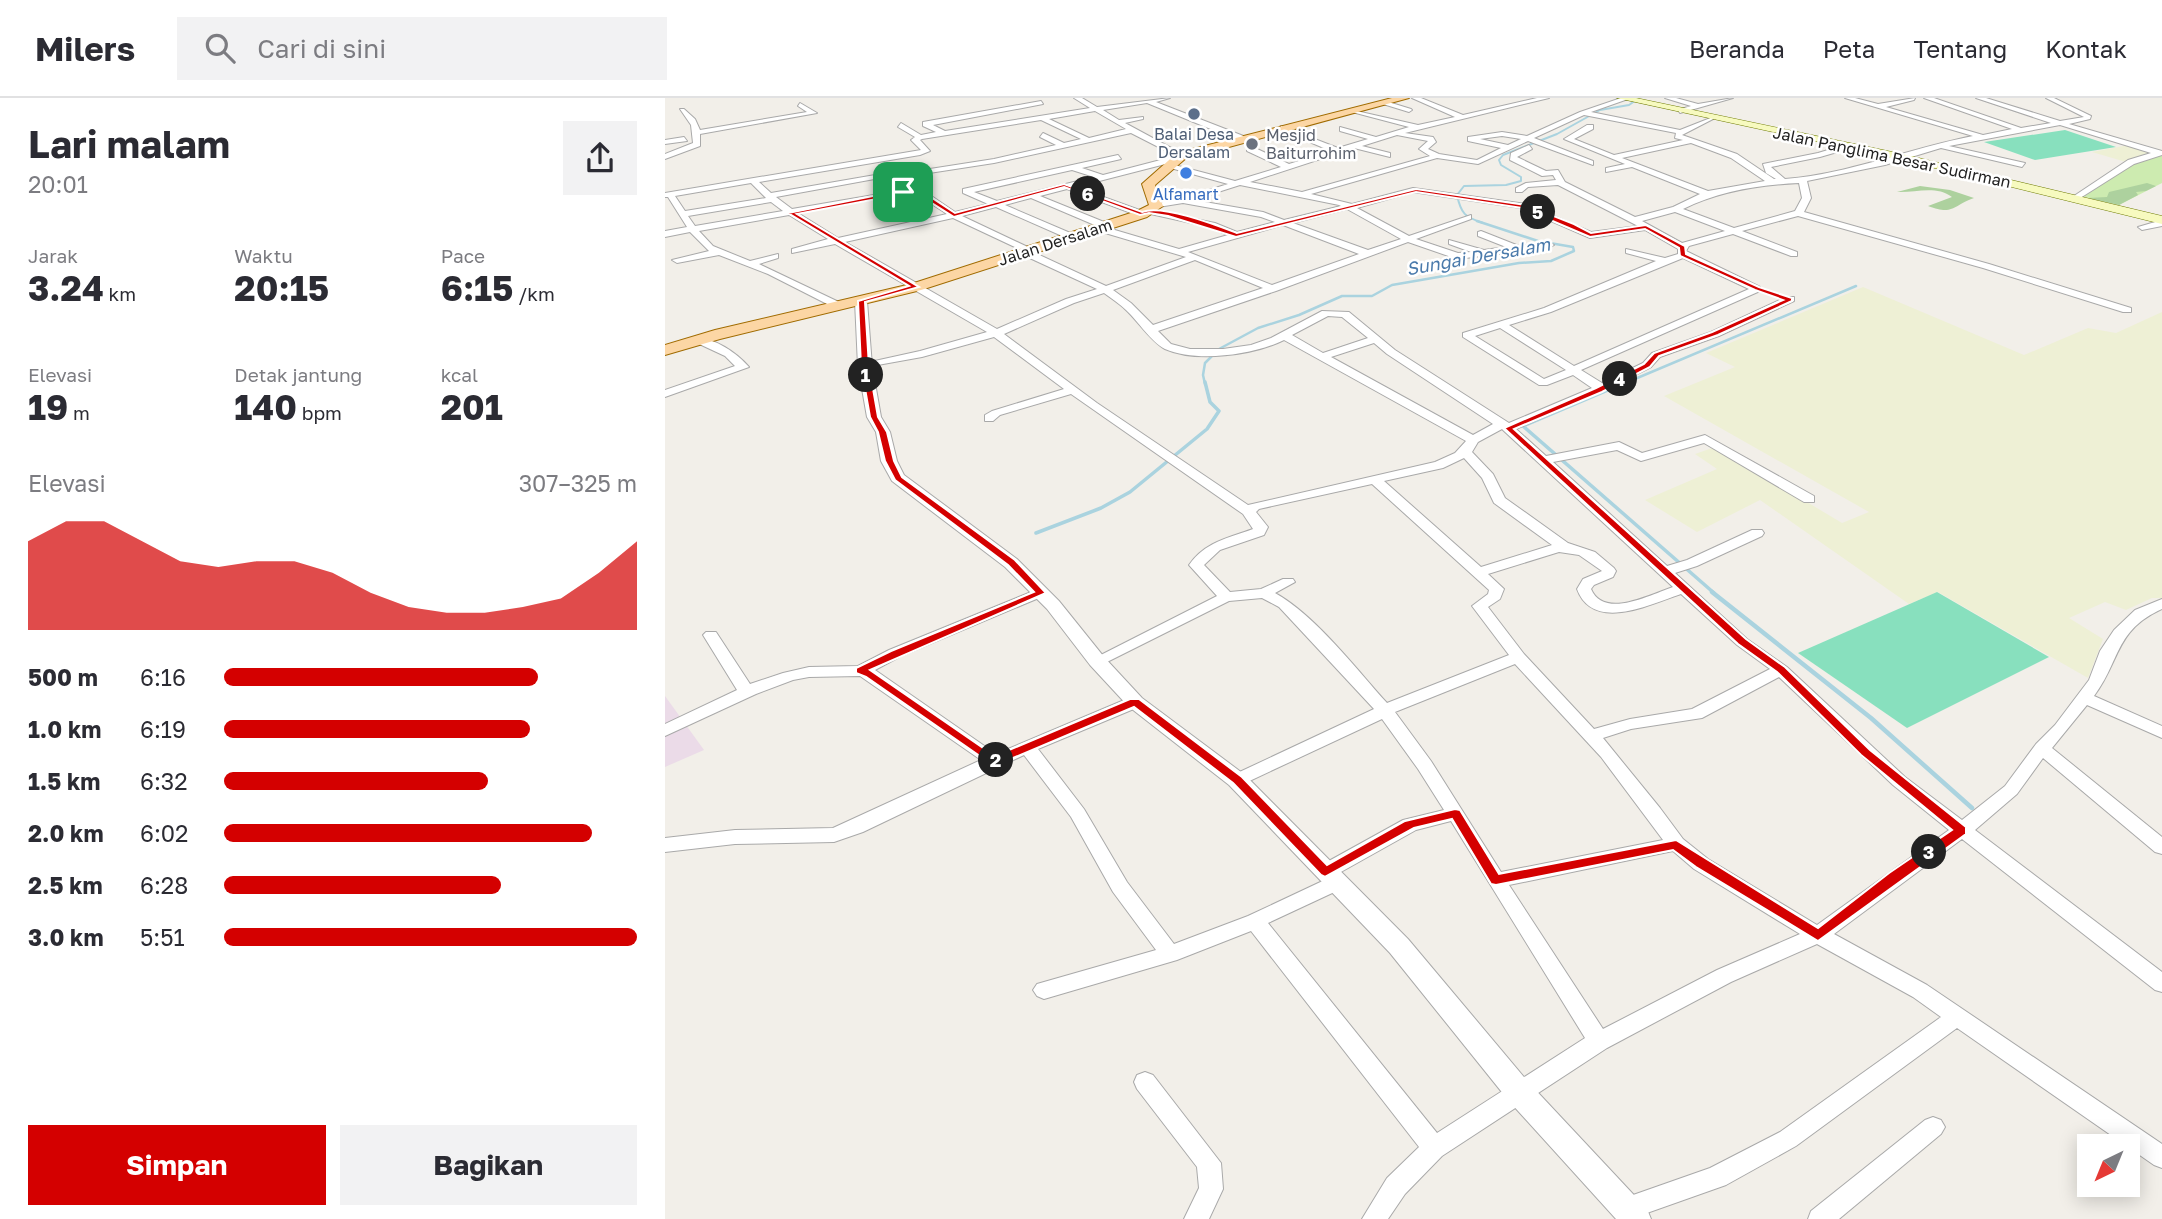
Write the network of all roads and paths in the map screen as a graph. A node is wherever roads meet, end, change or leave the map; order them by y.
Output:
1 (1077, 98) edge
2 (1116, 98) edge
3 (1167, 98) edge
4 (1415, 98) edge
5 (1668, 98) edge
6 (1730, 98) edge
7 (1848, 98) edge
8 (1927, 98) edge
9 (1979, 98) edge
10 (2049, 98) edge
11 (1545, 99) edge
12 (1625, 99) edge
13 (1912, 99) edge
14 (1146, 100) edge
15 (1041, 103) dead end
16 (1455, 103) dead end
17 (1407, 104) edge
18 (800, 105) dead end
19 (1099, 105) junction
20 (1354, 105) edge
21 (1437, 106) junction
22 (1697, 106) junction
23 (785, 107) dead end
24 (1878, 107) junction
25 (682, 110) dead end
26 (757, 111) dead end
27 (1586, 111) junction
28 (1680, 111) junction
29 (731, 116) dead end
30 (799, 116) junction
31 (918, 117) dead end
32 (1042, 118) junction
33 (1141, 118) dead end
34 (1465, 118) junction
35 (1711, 118) junction
36 (771, 120) junction
37 (1119, 122) junction
38 (928, 123) junction
39 (2063, 124) junction
40 (744, 125) junction
41 (901, 125) dead end
42 (1417, 127) junction
43 (1519, 127) dead end
44 (1590, 127) dead end
45 (1284, 128) junction
46 (1343, 129) dead end
47 (1133, 130) junction
48 (2023, 130) junction
49 (698, 132) junction
50 (1544, 132) junction
51 (1681, 132) junction
52 (943, 133) junction
53 (1394, 133) junction
54 (1044, 135) dead end
55 (920, 137) junction
56 (1986, 137) junction
57 (684, 139) dead end
58 (1089, 139) junction
59 (1376, 139) junction
60 (1537, 141) junction
61 (1690, 141) junction
62 (665, 142) edge
63 (1242, 143) junction
64 (1064, 146) junction
65 (1355, 146) junction
66 (1848, 146) junction
67 (1939, 146) junction
68 (1507, 148) junction
69 (1340, 152) junction
70 (2160, 153) edge
71 (667, 154) edge
72 (1387, 155) dead end
73 (1437, 156) junction
74 (1618, 156) junction
75 (1118, 157) dead end
76 (1814, 157) junction
77 (1902, 157) junction
78 (1177, 160) junction
79 (868, 162) junction
80 (1590, 163) junction
81 (1768, 163) junction
82 (1747, 164) junction
83 (1632, 165) junction
84 (1871, 165) junction
85 (2022, 165) dead end
86 (1288, 167) junction
87 (1072, 168) junction
88 (1562, 170) junction
89 (1609, 170) dead end
90 (796, 174) junction
91 (1039, 175) junction
92 (1100, 176) junction
93 (885, 179) junction
94 (1802, 180) junction
95 (753, 181) junction
96 (807, 181) dead end
97 (1785, 181) junction
98 (1237, 182) junction
99 (1560, 182) junction
100 (1000, 183) junction
101 (1772, 183) junction
102 (1064, 185) junction
103 (858, 190) dead end
104 (1519, 190) dead end
105 (903, 192) junction
106 (667, 194) edge
107 (1303, 194) junction
108 (1707, 194) junction
109 (1031, 195) junction
110 (771, 198) junction
111 (2077, 198) junction
112 (1182, 201) junction
113 (995, 204) junction
114 (1350, 206) junction
115 (1676, 209) junction
116 (1149, 210) junction
117 (791, 213) junction
118 (682, 214) junction
119 (1798, 214) junction
120 (954, 215) junction
121 (1634, 220) junction
122 (2162, 221) edge
123 (1286, 223) junction
124 (1102, 227) junction
125 (1646, 227) junction
126 (2142, 227) dead end
127 (693, 230) junction
128 (1737, 230) junction
129 (665, 234) edge
130 (1236, 235) junction
131 (1072, 237) junction
132 (1408, 239) junction
133 (836, 241) junction
134 (1452, 242) dead end
135 (1549, 245) dead end
136 (1518, 249) junction
137 (795, 251) dead end
138 (1026, 251) junction
139 (1629, 251) dead end
140 (1682, 251) junction
141 (718, 252) junction
142 (1179, 252) junction
143 (1483, 253) junction
144 (1369, 254) junction
145 (1794, 254) dead end
146 (775, 256) dead end
147 (1195, 257) junction
148 (677, 260) dead end
149 (1665, 261) junction
150 (749, 264) junction
151 (1243, 277) junction
152 (1227, 283) dead end
153 (915, 287) junction
154 (1105, 289) junction
155 (1273, 289) junction
156 (1757, 289) junction
157 (861, 301) junction
158 (839, 306) junction
159 (2127, 310) dead end
160 (1501, 324) junction
161 (1153, 329) junction
162 (996, 333) junction
163 (1283, 335) junction
164 (1375, 339) junction
165 (699, 340) junction
166 (665, 350) edge
167 (1324, 356) junction
168 (865, 366) junction
169 (1574, 371) junction
170 (1601, 388) junction
171 (1073, 390) junction
172 (665, 394) edge
173 (989, 418) dead end
174 (1505, 426) junction
175 (1473, 440) junction
176 (1465, 452) junction
177 (1548, 459) junction
178 (1375, 480) junction
179 (1809, 499) dead end
180 (1248, 510) junction
181 (1757, 533) dead end
182 (1563, 547) junction
183 (1675, 568) junction
184 (1479, 572) junction
185 (1288, 582) dead end
186 (1685, 588) junction
187 (1041, 593) junction
188 (1264, 593) junction
189 (1226, 597) junction
190 (2162, 603) edge
191 (711, 635) dead end
192 (1518, 657) junction
193 (1097, 661) junction
194 (1781, 670) junction
195 (860, 671) junction
196 (747, 692) junction
197 (2085, 698) junction
198 (1135, 702) junction
199 (1385, 710) junction
200 (665, 731) edge
201 (2162, 733) edge
202 (1589, 736) junction
203 (1027, 747) junction
204 (2042, 748) junction
205 (994, 761) junction
206 (1237, 780) junction
207 (1455, 814) junction
208 (1962, 830) junction
209 (1676, 844) junction
210 (665, 845) edge
211 (2162, 847) edge
212 (1331, 877) junction
213 (1496, 880) junction
214 (1255, 921) junction
215 (1818, 935) junction
216 (1170, 954) junction
217 (2162, 984) edge
218 (1044, 990) dead end
219 (1958, 1016) junction
220 (1599, 1041) junction
221 (1145, 1082) dead end
222 (1519, 1092) junction
223 (1933, 1127) dead end
224 (1434, 1148) junction
225 (2162, 1157) edge
226 (1631, 1214) edge
227 (1196, 1219) edge
228 (1374, 1219) edge
229 (1820, 1219) edge

1 - 19 street
2 - 19 street
3 - 14 street
4 - 21 street
5 - 22 street
6 - 22 street
7 - 24 street
8 - 48 street
9 - 39 street
10 - 39 street
11 - 34 street
12 - 27 street
12 - 28 main road, Jalan Panglima Besar Sudirman
13 - 24 street
14 - 19 street
14 - 63 street
15 - 38 street
16 - 21 street
17 - 20 main road
18 - 30 street
19 - 32 street
19 - 37 street
20 - 42 street
20 - 45 main road
21 - 34 street
22 - 28 street
23 - 30 street
24 - 56 street
25 - 49 street
26 - 36 street
27 - 50 street
27 - 51 street
28 - 35 main road, Jalan Panglima Besar Sudirman
29 - 40 street
30 - 36 street
31 - 38 street
32 - 52 street
32 - 58 street
33 - 37 street
34 - 42 street
35 - 51 street
35 - 66 main road, Jalan Panglima Besar Sudirman
36 - 40 street
37 - 47 street
38 - 52 street
39 - 48 street
39 - 70 street
40 - 49 street
41 - 55 street
42 - 53 street
43 - 50 street
44 - 74 street
45 - 63 main road
45 - 69 street
46 - 59 street
47 - 58 street
47 - 78 street
48 - 56 street
49 - 71 street
50 - 60 street
51 - 61 street
52 - 55 street
53 - 59 street
53 - 73 street
54 - 64 street
55 - 79 street
56 - 67 street
57 - 62 street
58 - 64 street
59 - 65 street
60 - 68 street
60 - 68 street
60 - 80 street
60 - 88 street
61 - 74 street
61 - 82 street
63 - 78 main road
63 - 86 street
64 - 93 street
65 - 69 street
65 - 72 street
66 - 76 street
66 - 77 main road, Jalan Panglima Besar Sudirman
67 - 77 street
67 - 85 street
68 - 73 street
69 - 86 street
70 - 111 street
73 - 107 street
74 - 80 street
74 - 83 street
75 - 87 street
76 - 81 street
76 - 84 street
77 - 84 street
77 - 111 main road, Jalan Panglima Besar Sudirman
78 - 92 street
78 - 98 street
78 - 116 main road
79 - 90 street
79 - 93 street
80 - 88 street
81 - 82 street
81 - 97 street
82 - 101 street
83 - 89 street
83 - 108 street
84 - 94 street
86 - 98 street
87 - 91 street
87 - 92 street
88 - 99 street
90 - 95 street
90 - 96 street
91 - 100 street
91 - 102 street
92 - 102 street
93 - 103 street
93 - 105 street
93 - 110 street
94 - 97 street
94 - 119 street
95 - 106 street
95 - 110 street
97 - 101 street
98 - 107 street
98 - 112 street
99 - 104 street
99 - 121 street
100 - 109 street
100 - 113 street
101 - 108 street
102 - 109 street
102 - 116 street
105 - 117 street
105 - 120 street
106 - 118 street
107 - 114 street
108 - 115 street
109 - 113 street
109 - 124 street
110 - 117 street
110 - 118 street
111 - 122 main road, Jalan Panglima Besar Sudirman
112 - 116 street
112 - 123 street
113 - 120 street
113 - 131 street
114 - 123 street
114 - 125 street
114 - 132 street
115 - 121 street
115 - 128 street
116 - 124 main road, Jalan Dersalam
116 - 130 street
117 - 127 street
117 - 133 street
118 - 127 street
119 - 128 street
119 - 159 street
120 - 133 street
120 - 138 street
121 - 125 street
122 - 126 street
123 - 130 street
123 - 144 street
124 - 131 main road, Jalan Dersalam
124 - 142 street
125 - 140 street
127 - 129 street
127 - 141 street
128 - 140 street
128 - 145 street
130 - 142 street
131 - 138 main road, Jalan Dersalam
132 - 136 street
132 - 143 street
132 - 144 street
133 - 137 street
133 - 153 street
134 - 143 street
135 - 136 street
136 - 143 street
138 - 153 main road, Jalan Dersalam
138 - 154 street
139 - 149 street
140 - 149 street
140 - 156 street
141 - 148 street
141 - 150 street
142 - 147 street
144 - 155 street
146 - 150 street
147 - 151 street
147 - 154 street
149 - 160 street
150 - 158 street
151 - 152 street
151 - 155 street
153 - 157 main road, Jalan Dersalam
153 - 162 street
154 - 161 street
154 - 162 street
155 - 161 street
156 - 169 street
156 - 170 street
157 - 158 main road, Jalan Dersalam
157 - 168 street
158 - 165 main road, Jalan Dersalam
160 - 169 street
160 - 169 street
161 - 163 street
162 - 168 street
162 - 171 street
163 - 164 street
163 - 167 street
164 - 167 street
164 - 174 street
165 - 166 main road, Jalan Dersalam
165 - 172 street
167 - 175 street
168 - 187 street
169 - 170 street
170 - 174 street
171 - 173 street
171 - 180 street
174 - 175 street
174 - 177 street
175 - 176 street
176 - 178 street
176 - 182 street
177 - 179 street
177 - 183 street
178 - 180 street
178 - 184 street
180 - 189 street
181 - 183 street
182 - 184 street
182 - 186 street
183 - 186 street
184 - 192 street
185 - 188 street
186 - 194 street
187 - 193 street
187 - 195 street
188 - 189 street
188 - 199 street
189 - 193 street
190 - 197 street
191 - 196 street
192 - 199 street
192 - 202 street
193 - 198 street
194 - 202 street
194 - 208 street
195 - 196 street
195 - 205 street
196 - 200 street
197 - 201 street
197 - 204 street
198 - 203 street
198 - 206 street
199 - 206 street
199 - 207 street
202 - 209 street
203 - 205 street
203 - 216 street
204 - 208 street
204 - 211 street
205 - 210 street
206 - 212 street
207 - 212 street
207 - 213 street
208 - 215 street
208 - 217 street
209 - 213 street
209 - 215 street
212 - 214 street
212 - 222 street
213 - 220 street
214 - 216 street
214 - 224 street
215 - 219 street
215 - 220 street
216 - 218 street
219 - 225 street
219 - 226 street
220 - 222 street
221 - 227 street
222 - 224 street
222 - 226 street
223 - 229 street
224 - 228 street

